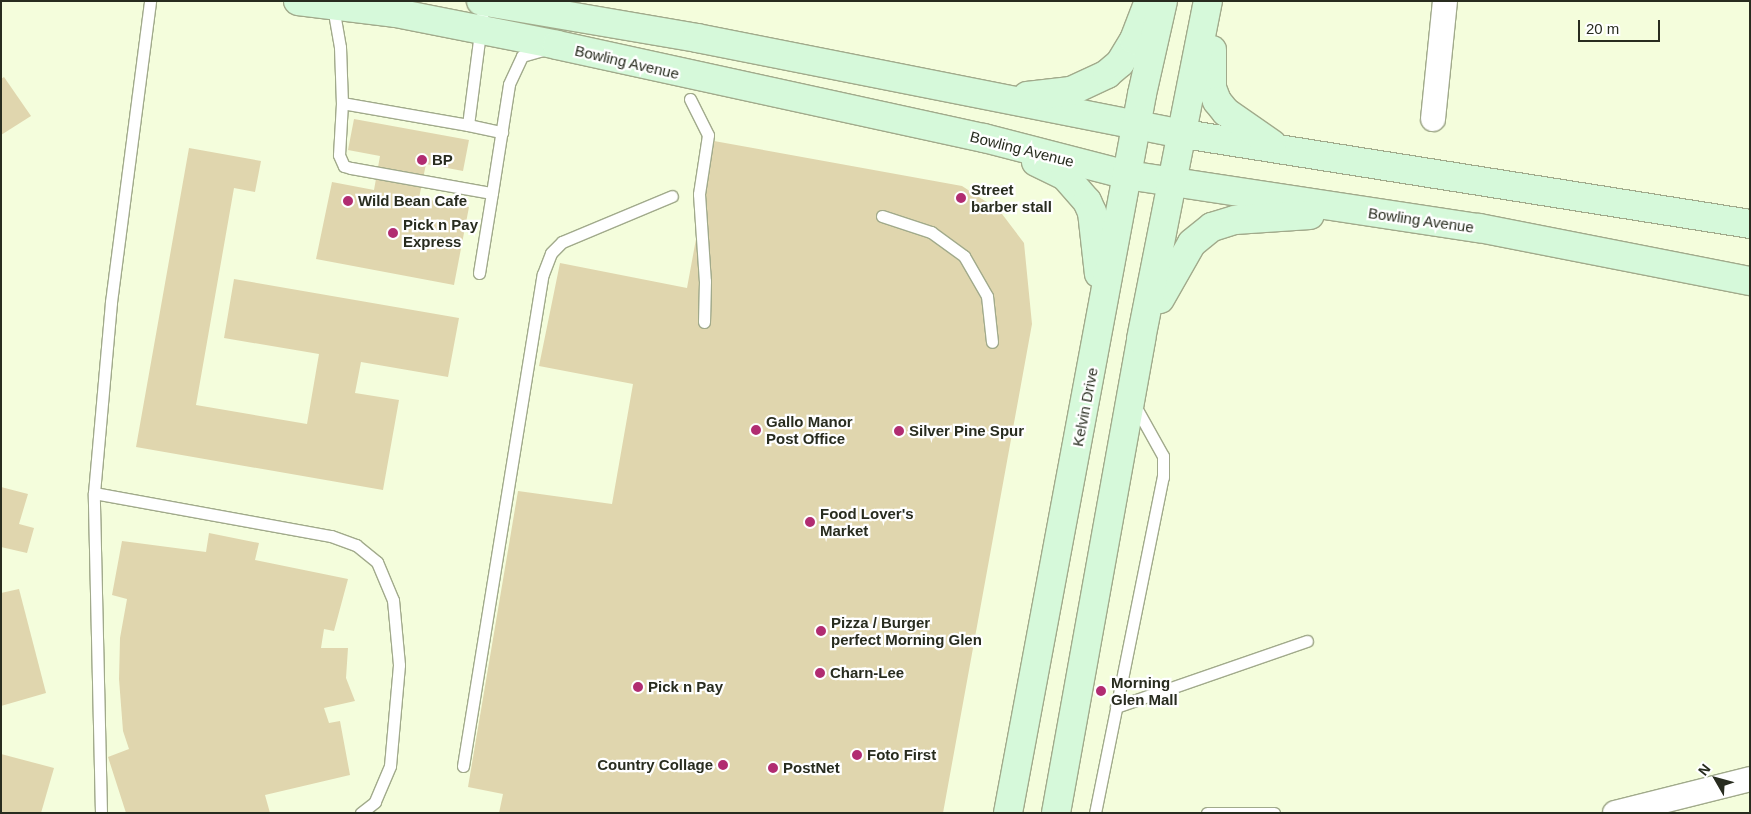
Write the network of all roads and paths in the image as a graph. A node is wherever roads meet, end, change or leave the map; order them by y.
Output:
1 (150, 1) edge
2 (298, 1) edge
3 (1149, 1) edge
4 (1163, 1) edge
5 (1208, 1) edge
6 (1215, 1) edge
7 (1445, 1) edge
8 (482, 2) edge
9 (333, 7) junction
10 (480, 30) junction
11 (556, 46) junction
12 (690, 99) dead end
13 (996, 99) junction
14 (342, 103) junction
15 (1433, 119) dead end
16 (468, 125) junction
17 (1137, 125) junction
18 (502, 132) junction
19 (1184, 134) junction
20 (984, 138) junction
21 (1282, 150) junction
22 (1127, 175) junction
23 (1175, 183) junction
24 (492, 193) junction
25 (672, 196) dead end
26 (1354, 211) junction
27 (882, 216) dead end
28 (1750, 224) edge
29 (479, 273) dead end
30 (1750, 281) edge
31 (1102, 316) junction
32 (704, 322) dead end
33 (1141, 339) junction
34 (992, 342) dead end
35 (1131, 398) junction
36 (94, 493) junction
37 (1307, 641) dead end
38 (1116, 706) junction
39 (463, 766) dead end
40 (1750, 779) edge
41 (101, 813) edge
42 (361, 813) edge
43 (1008, 813) edge
44 (1056, 813) edge
45 (1095, 813) edge
46 (1207, 813) edge
47 (1274, 813) edge
48 (1615, 813) edge

1 - 36 lane
2 - 9 main road, Bowling Avenue
3 - 13 main road
4 - 17 main road, Kelvin Drive
5 - 19 main road
6 - 21 main road
7 - 15 street
8 - 10 lane
8 - 13 main road
9 - 10 main road, Bowling Avenue
9 - 14 lane
10 - 11 main road, Bowling Avenue
10 - 16 lane
11 - 18 lane
11 - 20 main road, Bowling Avenue
12 - 32 lane
13 - 17 main road
14 - 16 lane
14 - 24 lane
16 - 18 lane
17 - 19 main road
17 - 22 main road, Kelvin Drive
18 - 24 lane
19 - 21 main road
19 - 23 main road
20 - 22 main road, Bowling Avenue
20 - 31 main road
21 - 28 main road
22 - 23 main road, Bowling Avenue
22 - 31 main road, Kelvin Drive
23 - 26 main road, Bowling Avenue
23 - 33 main road
24 - 29 lane
25 - 39 lane
26 - 30 main road, Bowling Avenue
26 - 33 main road
27 - 34 lane
31 - 43 main road, Kelvin Drive
33 - 35 main road
35 - 38 lane
35 - 44 main road
36 - 41 lane
36 - 42 lane
37 - 38 lane
38 - 45 lane
40 - 48 street
46 - 47 lane

